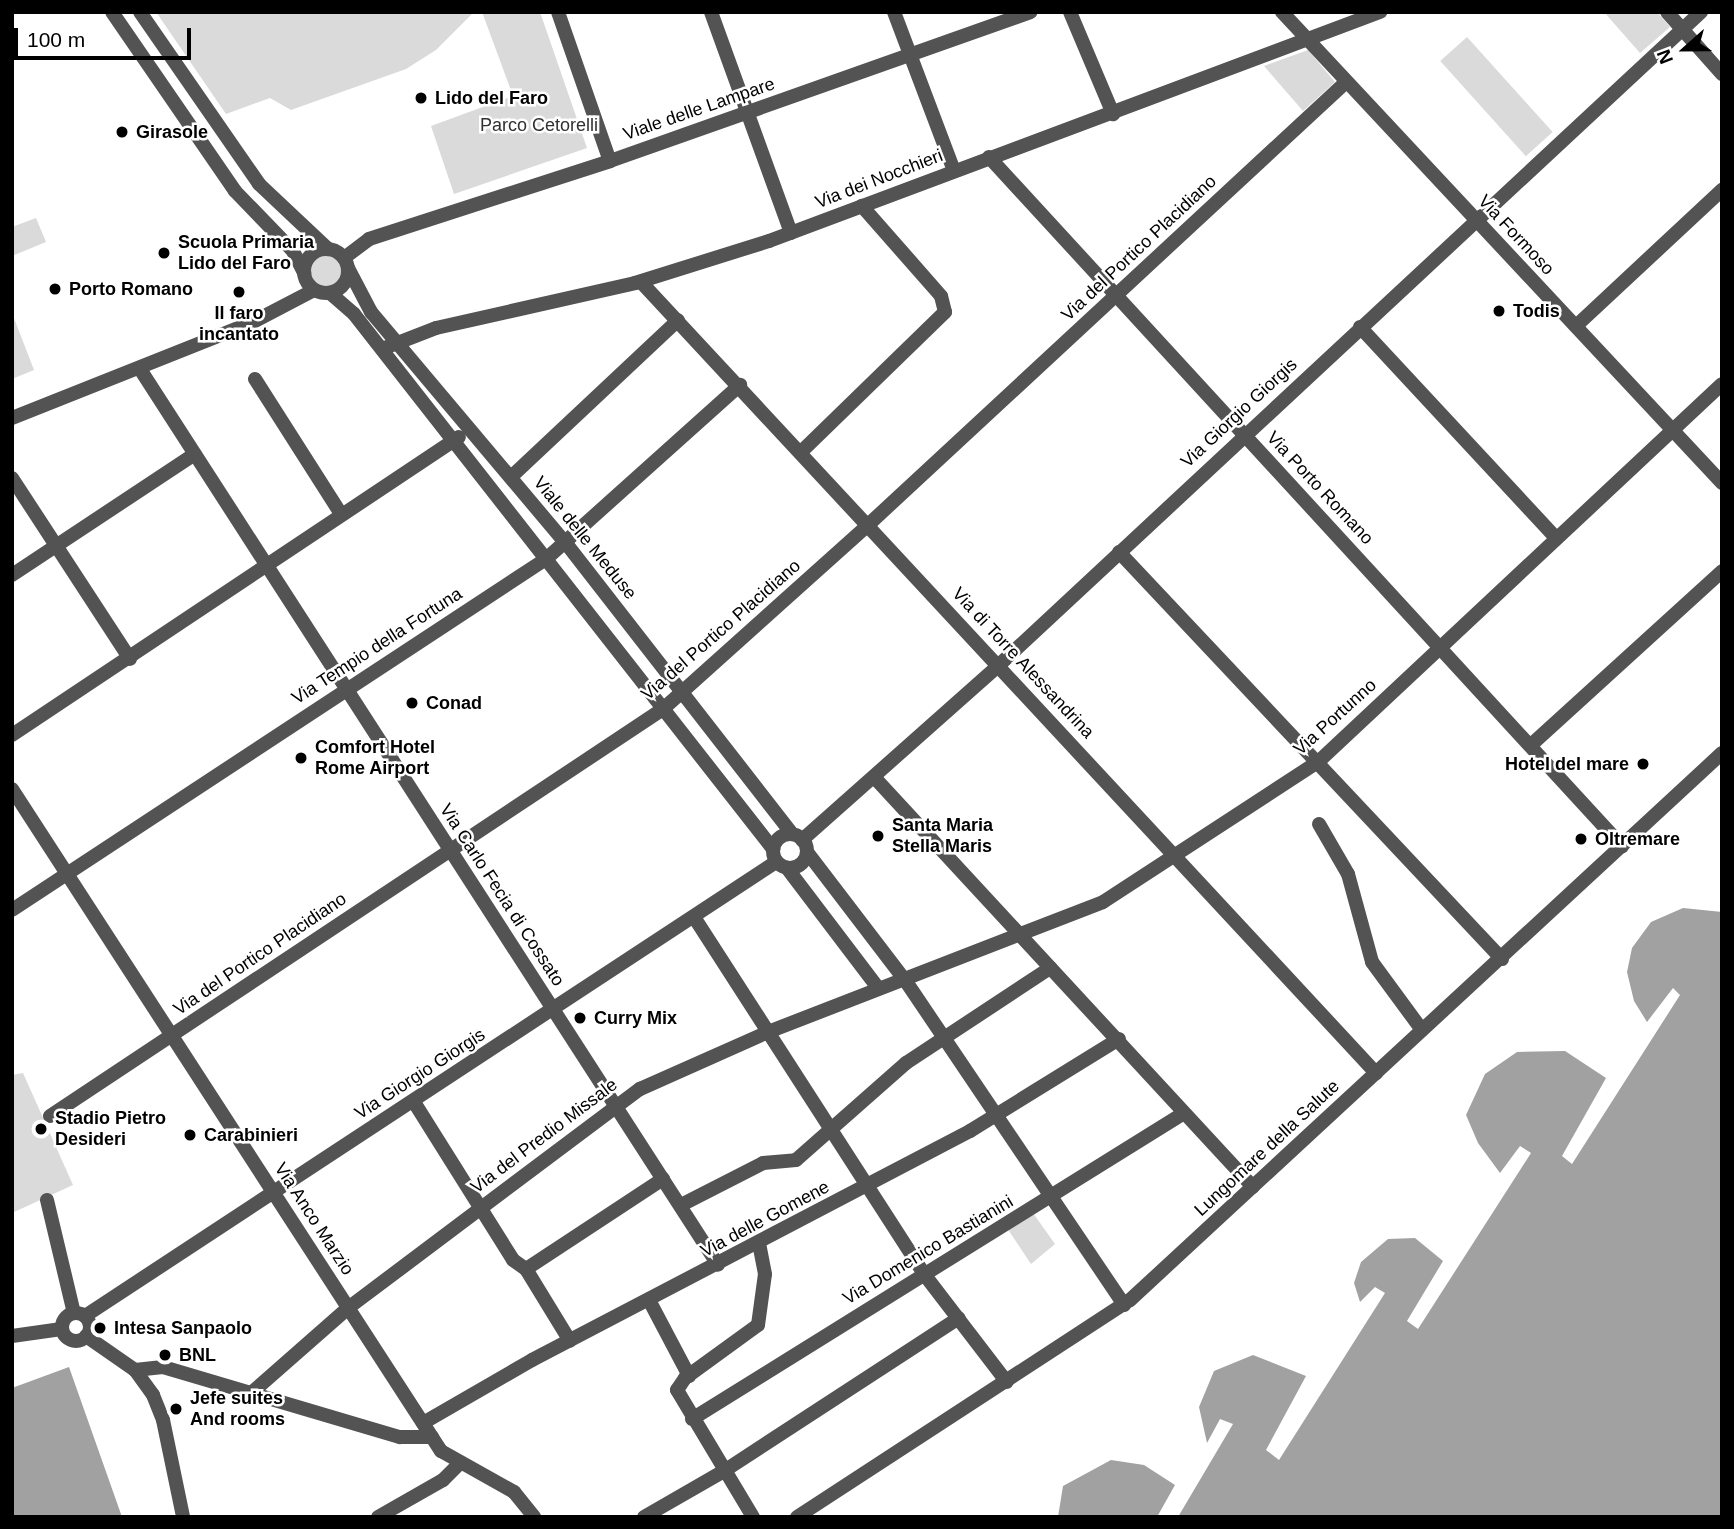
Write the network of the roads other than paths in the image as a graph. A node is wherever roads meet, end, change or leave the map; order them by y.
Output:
1 (112, 12) edge
2 (140, 12) edge
3 (710, 12) edge
4 (894, 12) edge
5 (1030, 12) edge
6 (1070, 12) edge
7 (1283, 12) edge
8 (1380, 12) edge
9 (1667, 12) edge
10 (1701, 12) edge
11 (561, 13) edge
12 (1682, 30) junction
13 (1306, 38) junction
14 (910, 54) junction
15 (1722, 74) edge
16 (1346, 82) junction
17 (747, 113) junction
18 (1113, 114) junction
19 (989, 158) junction
20 (610, 161) junction
21 (954, 171) junction
22 (1722, 190) edge
23 (862, 205) junction
24 (1477, 220) junction
25 (791, 233) junction
26 (327, 249) junction
27 (346, 263) junction
28 (304, 273) junction
29 (641, 282) junction
30 (314, 290) junction
31 (330, 293) junction
32 (1116, 296) junction
33 (678, 320) junction
34 (1576, 326) junction
35 (1360, 327) junction
36 (397, 341) junction
37 (382, 349) junction
38 (141, 369) junction
39 (255, 379) dead end
40 (1722, 384) edge
41 (740, 385) junction
42 (12, 418) edge
43 (470, 428) junction
44 (1673, 430) junction
45 (1243, 434) junction
46 (453, 442) junction
47 (801, 452) junction
48 (195, 454) junction
49 (511, 477) junction
50 (12, 478) edge
51 (1721, 480) edge
52 (341, 514) junction
53 (868, 526) junction
54 (1556, 538) junction
55 (565, 542) junction
56 (56, 546) junction
57 (1119, 552) junction
58 (546, 559) junction
59 (266, 564) junction
60 (1722, 571) edge
61 (12, 575) edge
62 (1440, 647) junction
63 (130, 659) junction
64 (999, 665) junction
65 (347, 689) junction
66 (682, 692) junction
67 (663, 709) junction
68 (12, 735) edge
69 (1531, 745) junction
70 (1722, 753) edge
71 (1318, 762) junction
72 (874, 777) junction
73 (12, 789) edge
74 (1319, 824) dead end
75 (801, 842) junction
76 (1622, 846) junction
77 (450, 850) junction
78 (1176, 858) junction
79 (778, 860) junction
80 (68, 874) junction
81 (12, 910) edge
82 (694, 917) junction
83 (1021, 937) junction
84 (1502, 959) junction
85 (1050, 968) junction
86 (905, 980) junction
87 (878, 988) junction
88 (554, 1010) junction
89 (1422, 1030) junction
90 (768, 1032) junction
91 (172, 1035) junction
92 (943, 1037) junction
93 (1119, 1039) junction
94 (1376, 1073) junction
95 (414, 1102) junction
96 (616, 1106) junction
97 (1184, 1113) junction
98 (50, 1116) dead end
99 (995, 1116) junction
100 (833, 1131) junction
101 (663, 1179) junction
102 (869, 1186) junction
103 (1253, 1187) junction
104 (273, 1191) junction
105 (1051, 1199) junction
106 (47, 1200) dead end
107 (685, 1203) dead end
108 (480, 1208) junction
109 (759, 1244) junction
110 (718, 1265) junction
111 (526, 1269) junction
112 (924, 1274) junction
113 (649, 1300) junction
114 (1124, 1305) junction
115 (348, 1308) junction
116 (79, 1315) junction
117 (959, 1318) junction
118 (62, 1329) junction
119 (12, 1336) edge
120 (86, 1336) junction
121 (570, 1341) junction
122 (135, 1370) junction
123 (689, 1376) junction
124 (1007, 1382) junction
125 (249, 1395) junction
126 (692, 1419) junction
127 (423, 1423) junction
128 (432, 1437) junction
129 (459, 1464) junction
130 (724, 1471) junction
131 (183, 1517) edge
132 (378, 1517) edge
133 (534, 1517) edge
134 (644, 1517) edge
135 (753, 1517) edge
136 (797, 1517) edge

1 - 28 street
2 - 26 street
3 - 17 street
4 - 14 street
5 - 14 street, Viale delle Lampare
6 - 18 street
7 - 13 street, Via Formoso
8 - 13 street, Via dei Nocchieri
9 - 12 street
10 - 12 street, Via Giorgio Giorgis
11 - 20 street
12 - 15 street
12 - 24 street, Via Giorgio Giorgis
13 - 16 street, Via Formoso
13 - 18 street, Via dei Nocchieri
14 - 17 street, Viale delle Lampare
14 - 21 street
16 - 24 street, Via Formoso
16 - 32 street, Via del Portico Placidiano
17 - 20 street, Viale delle Lampare
17 - 25 street
18 - 19 street, Via dei Nocchieri
19 - 21 street, Via dei Nocchieri
19 - 32 street, Via Porto Romano
20 - 27 street, Viale delle Lampare
21 - 23 street, Via dei Nocchieri
22 - 34 street
23 - 25 street, Via dei Nocchieri
23 - 47 street
24 - 34 street, Via Formoso
24 - 35 street, Via Giorgio Giorgis
25 - 29 street, Via dei Nocchieri
26 - 27 street
26 - 28 street
27 - 31 street
27 - 36 street, Viale delle Meduse
28 - 30 street
29 - 33 street, Via di Torre Alessandrina
29 - 36 street, Via dei Nocchieri
30 - 31 street
30 - 38 street
31 - 37 street
32 - 45 street, Via Porto Romano
32 - 53 street, Via del Portico Placidiano
33 - 41 street, Via di Torre Alessandrina
33 - 49 street
34 - 44 street, Via Formoso
35 - 45 street, Via Giorgio Giorgis
35 - 54 street
36 - 37 street, Via dei Nocchieri
36 - 43 street, Viale delle Meduse
37 - 46 street
38 - 42 street
38 - 48 street, Via Carlo Fecia di Cossato
39 - 52 street
40 - 44 street, Via Portunno
41 - 47 street, Via di Torre Alessandrina
41 - 55 street, Via Tempio della Fortuna
43 - 46 street
43 - 49 street, Viale delle Meduse
44 - 51 street, Via Formoso
44 - 54 street, Via Portunno
45 - 57 street, Via Giorgio Giorgis
45 - 62 street, Via Porto Romano
46 - 52 street
46 - 58 street
47 - 53 street, Via di Torre Alessandrina
48 - 56 street
48 - 59 street, Via Carlo Fecia di Cossato
49 - 55 street, Viale delle Meduse
50 - 56 street
52 - 59 street
53 - 64 street, Via di Torre Alessandrina
53 - 66 street, Via del Portico Placidiano
54 - 62 street, Via Portunno
55 - 58 street, Via Tempio della Fortuna
55 - 66 street, Viale delle Meduse
56 - 61 street
56 - 63 street
57 - 64 street, Via Giorgio Giorgis
57 - 71 street
58 - 65 street, Via Tempio della Fortuna
58 - 67 street
59 - 63 street
59 - 65 street, Via Carlo Fecia di Cossato
60 - 69 street
62 - 69 street, Via Porto Romano
62 - 71 street, Via Portunno
63 - 68 street
64 - 72 street, Via Giorgio Giorgis
64 - 78 street, Via di Torre Alessandrina
65 - 77 street, Via Carlo Fecia di Cossato
65 - 80 street, Via Tempio della Fortuna
66 - 67 street, Via del Portico Placidiano
66 - 75 street, Viale delle Meduse
67 - 77 street, Via del Portico Placidiano
67 - 79 street
69 - 76 street, Via Porto Romano
70 - 76 street, Lungomare della Salute
71 - 78 street, Via Portunno
71 - 84 street
72 - 75 street, Via Giorgio Giorgis
72 - 83 street
73 - 80 street, Via Anco Marzio
74 - 89 street
75 - 79 street
75 - 79 street
75 - 86 street, Viale delle Meduse
76 - 84 street, Lungomare della Salute
77 - 88 street, Via Carlo Fecia di Cossato
77 - 91 street, Via del Portico Placidiano
78 - 83 street, Via Portunno
78 - 94 street, Via di Torre Alessandrina
79 - 82 street, Via Giorgio Giorgis
79 - 87 street
80 - 81 street, Via Tempio della Fortuna
80 - 91 street, Via Anco Marzio
82 - 88 street, Via Giorgio Giorgis
82 - 90 street
83 - 85 street
83 - 86 street, Via Portunno
84 - 89 street, Lungomare della Salute
85 - 92 street
85 - 93 street
86 - 87 street, Via del Predio Missale
86 - 92 street, Viale delle Meduse
87 - 90 street, Via del Predio Missale
88 - 95 street, Via Giorgio Giorgis
88 - 96 street, Via Carlo Fecia di Cossato
89 - 94 street, Lungomare della Salute
90 - 96 street, Via del Predio Missale
90 - 100 street
91 - 98 street, Via del Portico Placidiano
91 - 104 street, Via Anco Marzio
92 - 99 street, Viale delle Meduse
92 - 100 street
93 - 97 street
93 - 99 street, Via delle Gomene
94 - 103 street, Lungomare della Salute
95 - 104 street, Via Giorgio Giorgis
95 - 108 street
96 - 101 street, Via Carlo Fecia di Cossato
96 - 108 street, Via del Predio Missale
97 - 103 street
97 - 105 street, Via Domenico Bastianini
99 - 102 street, Via delle Gomene
99 - 105 street, Viale delle Meduse
100 - 102 street
100 - 107 street
101 - 110 street, Via Carlo Fecia di Cossato
101 - 111 street
102 - 109 street, Via delle Gomene
102 - 112 street
103 - 114 street, Lungomare della Salute
104 - 115 street, Via Anco Marzio
104 - 116 street, Via Giorgio Giorgis
105 - 112 street, Via Domenico Bastianini
105 - 114 street, Viale delle Meduse
106 - 116 street
108 - 111 street
108 - 115 street, Via del Predio Missale
109 - 110 street, Via delle Gomene
109 - 123 street
110 - 113 street, Via delle Gomene
111 - 121 street
112 - 117 street
112 - 126 street, Via Domenico Bastianini
113 - 121 street, Via delle Gomene
113 - 123 street
114 - 124 street, Lungomare della Salute
115 - 125 street, Via del Predio Missale
115 - 127 street, Via Anco Marzio
116 - 118 street
116 - 120 street
117 - 124 street
117 - 130 street
118 - 119 street
118 - 120 street
120 - 122 street
121 - 127 street, Via delle Gomene
122 - 125 street
122 - 131 street
123 - 126 street
124 - 136 street, Lungomare della Salute
125 - 128 street
126 - 130 street
127 - 128 street, Via Anco Marzio
128 - 129 street, Via Anco Marzio
129 - 132 street
129 - 133 street
130 - 134 street
130 - 135 street

